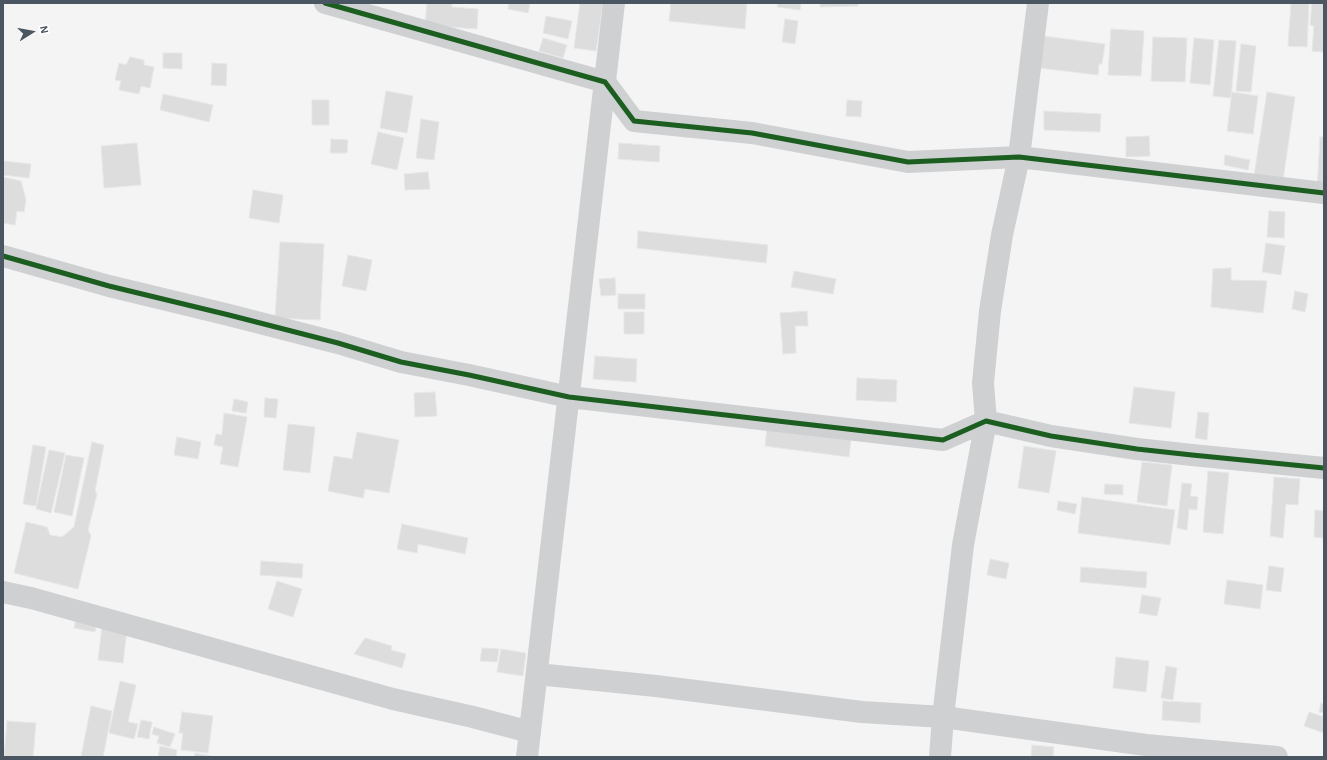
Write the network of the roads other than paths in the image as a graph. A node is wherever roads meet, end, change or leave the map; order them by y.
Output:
1 (325, 3) edge
2 (614, 3) edge
3 (1038, 3) edge
4 (605, 82) junction
5 (1019, 157) junction
6 (1324, 193) edge
7 (3, 256) edge
8 (569, 397) junction
9 (986, 421) junction
10 (1324, 468) edge
11 (3, 592) edge
12 (537, 674) junction
13 (943, 717) junction
14 (530, 732) junction
15 (528, 757) edge
16 (940, 757) edge
17 (1277, 757) edge

1 - 4 street
2 - 4 street
3 - 5 street
4 - 5 street
4 - 8 street
5 - 6 street
5 - 9 street
7 - 8 street
8 - 9 street
8 - 12 street
9 - 10 street
9 - 13 street
11 - 14 street
12 - 13 street
12 - 14 street
13 - 16 street
13 - 17 street
14 - 15 street

